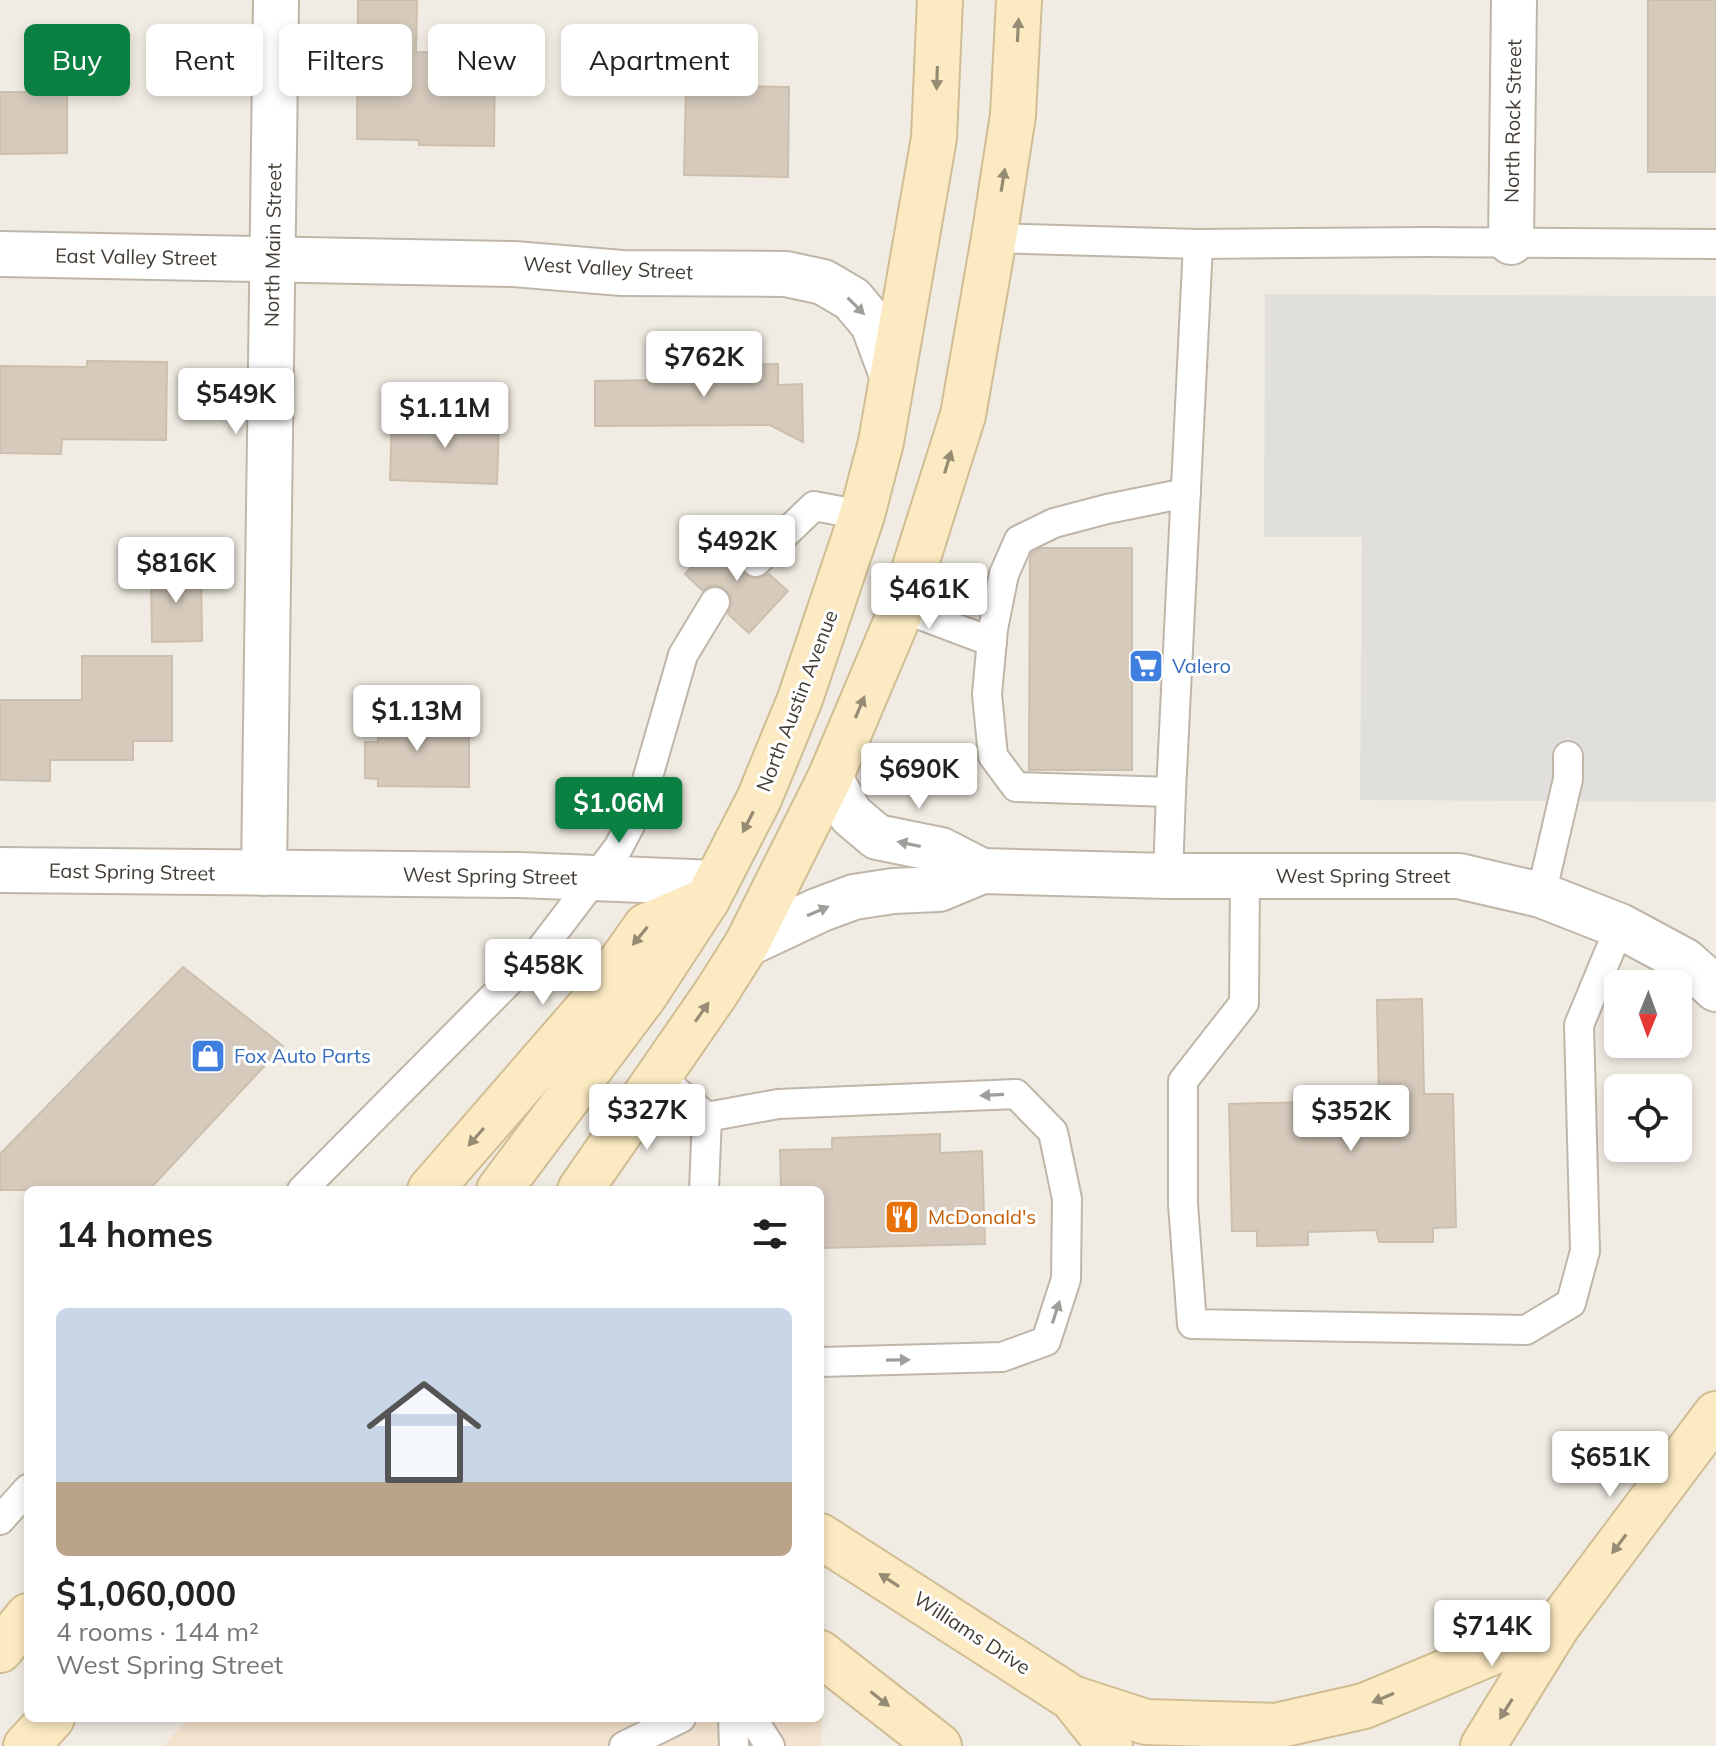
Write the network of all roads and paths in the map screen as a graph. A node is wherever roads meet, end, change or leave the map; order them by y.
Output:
1 (276, 0) edge
2 (940, 0) edge
3 (1019, 0) edge
4 (1514, 0) edge
5 (994, 238) junction
6 (1511, 242) junction
7 (1198, 244) junction
8 (1716, 244) edge
9 (0, 254) edge
10 (272, 260) junction
11 (892, 375) junction
12 (1186, 493) junction
13 (862, 515) junction
14 (756, 562) dead end
15 (715, 602) dead end
16 (902, 608) junction
17 (992, 642) junction
18 (1568, 756) dead end
19 (830, 778) junction
20 (1171, 792) junction
21 (0, 870) edge
22 (982, 871) junction
23 (264, 873) junction
24 (1168, 876) junction
25 (1245, 876) junction
26 (594, 878) junction
27 (712, 892) junction
28 (1541, 895) junction
29 (1620, 926) junction
30 (747, 944) junction
31 (1716, 989) edge
32 (658, 1076) junction
33 (707, 1117) junction
34 (306, 1186) edge
35 (433, 1186) edge
36 (502, 1186) edge
37 (583, 1186) edge
38 (704, 1186) edge
39 (824, 1362) edge
40 (1716, 1414) edge
41 (24, 1493) edge
42 (0, 1520) edge
43 (824, 1539) edge
44 (24, 1621) edge
45 (1558, 1625) junction
46 (0, 1650) edge
47 (824, 1659) edge
48 (1072, 1698) junction
49 (48, 1722) edge
50 (673, 1722) edge
51 (733, 1722) edge
52 (755, 1722) edge
53 (26, 1746) edge
54 (624, 1746) edge
55 (734, 1746) edge
56 (770, 1746) edge
57 (939, 1746) edge
58 (1110, 1746) edge
59 (1483, 1746) edge

1 - 10 street, North Main Street
2 -> 11 main road, North Austin Avenue
5 -> 3 main road
4 - 6 street, North Rock Street
5 - 7 lane
16 -> 5 main road
6 - 7 lane
6 - 8 lane
7 - 12 lane
9 - 10 street, East Valley Street
10 -> 11 street, West Valley Street
10 - 23 street, North Main Street
11 - 13 main road, North Austin Avenue
12 - 17 lane
12 - 20 lane
13 - 14 lane
13 -> 27 main road, North Austin Avenue
15 - 26 lane
16 - 17 lane
19 -> 16 main road
17 - 20 lane
18 - 28 lane
22 -> 19 street, West Spring Street
19 - 30 main road
20 - 24 lane
21 - 23 street, East Spring Street
22 - 24 street, West Spring Street
30 -> 22 street, West Spring Street
23 - 26 street, West Spring Street
24 - 25 street, West Spring Street
25 - 28 street, West Spring Street
25 - 29 lane
26 - 27 street, West Spring Street
26 - 34 lane
27 -> 35 main road
27 - 36 main road, North Austin Avenue
28 - 29 street, West Spring Street
29 - 31 street, West Spring Street
32 -> 30 main road
32 - 33 lane
32 - 37 main road
33 - 38 lane
39 -> 33 lane
40 -> 45 main road
41 - 42 lane
48 -> 43 main road, Williams Drive
44 - 46 main road
45 -> 48 main road
45 -> 59 main road
47 -> 57 main road
48 - 58 main road, Williams Drive
49 - 53 main road
50 - 54 lane
51 - 55 lane
52 - 56 lane

